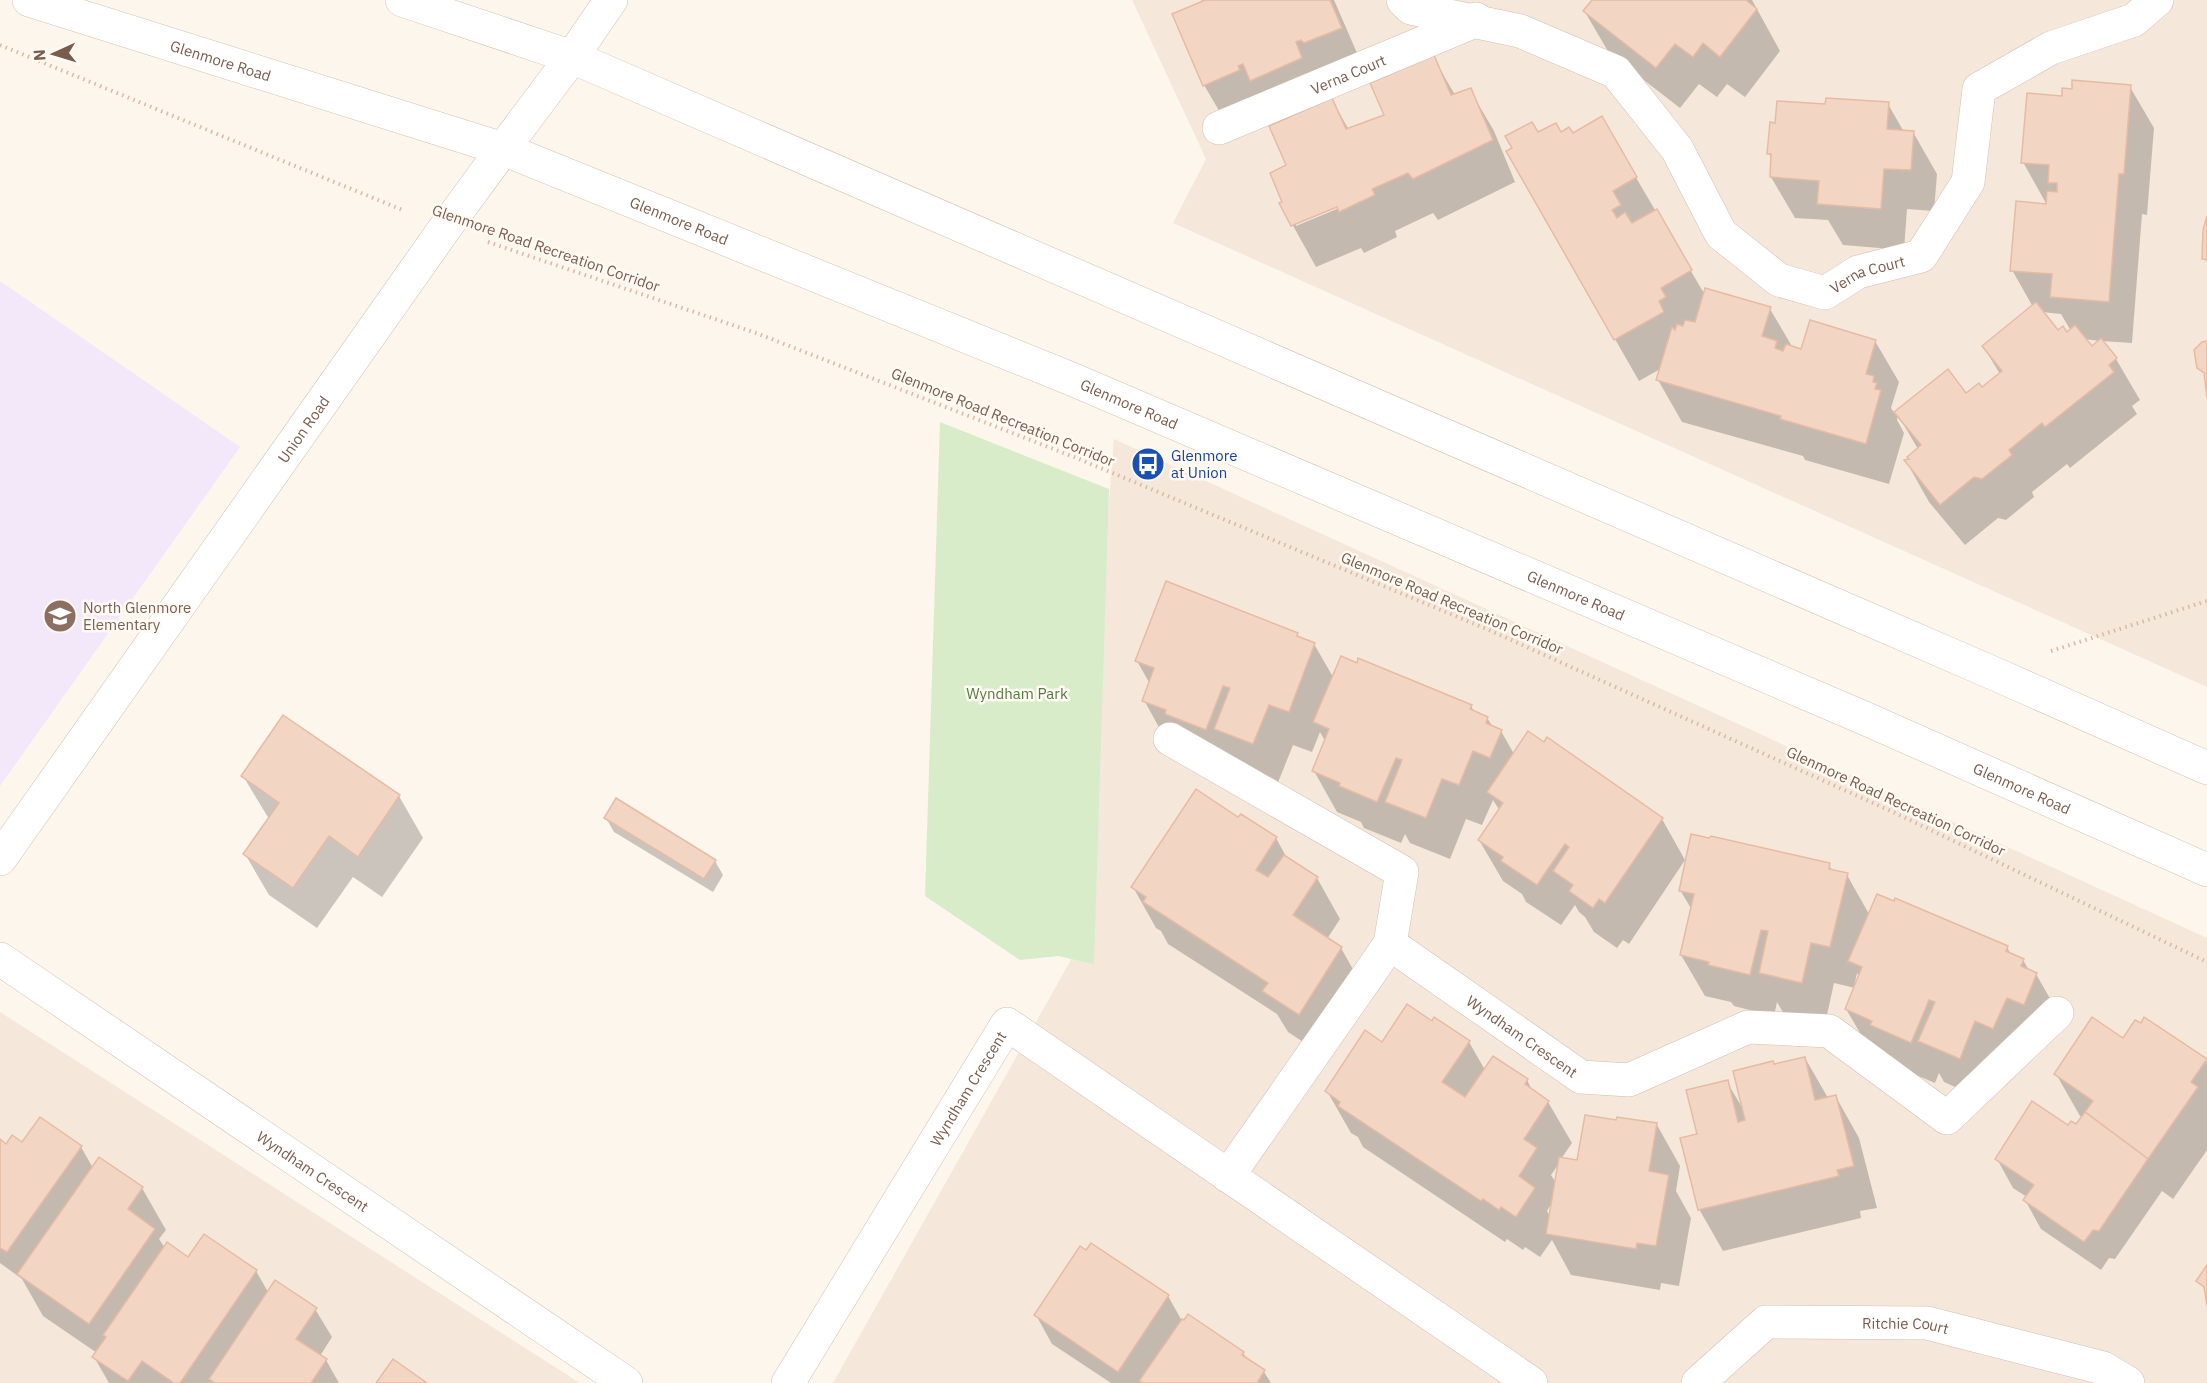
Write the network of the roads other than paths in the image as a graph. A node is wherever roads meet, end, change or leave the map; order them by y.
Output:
1 (29, 0) edge
2 (402, 0) edge
3 (611, 0) edge
4 (1403, 0) edge
5 (2157, 0) edge
6 (1479, 11) edge
7 (572, 57) junction
8 (1220, 128) dead end
9 (503, 149) junction
10 (1170, 739) dead end
11 (2207, 768) edge
12 (0, 859) edge
13 (2207, 870) edge
14 (1390, 944) junction
15 (0, 959) edge
16 (2057, 1013) dead end
17 (1228, 1176) junction
18 (626, 1383) edge
19 (788, 1383) edge
20 (1531, 1383) edge
21 (1698, 1383) edge
22 (2128, 1383) edge

1 - 9 street, Glenmore Road
2 - 7 street
3 - 7 street, Union Road
4 - 6 street, Verna Court
5 - 6 street, Verna Court
6 - 8 street, Verna Court
7 - 9 street, Union Road
7 - 11 street
9 - 12 street, Union Road
9 - 13 street, Glenmore Road
10 - 14 street
14 - 16 street, Wyndham Crescent
14 - 17 street
15 - 18 street, Wyndham Crescent
17 - 19 street, Wyndham Crescent
17 - 20 street, Wyndham Crescent
21 - 22 street, Ritchie Court

